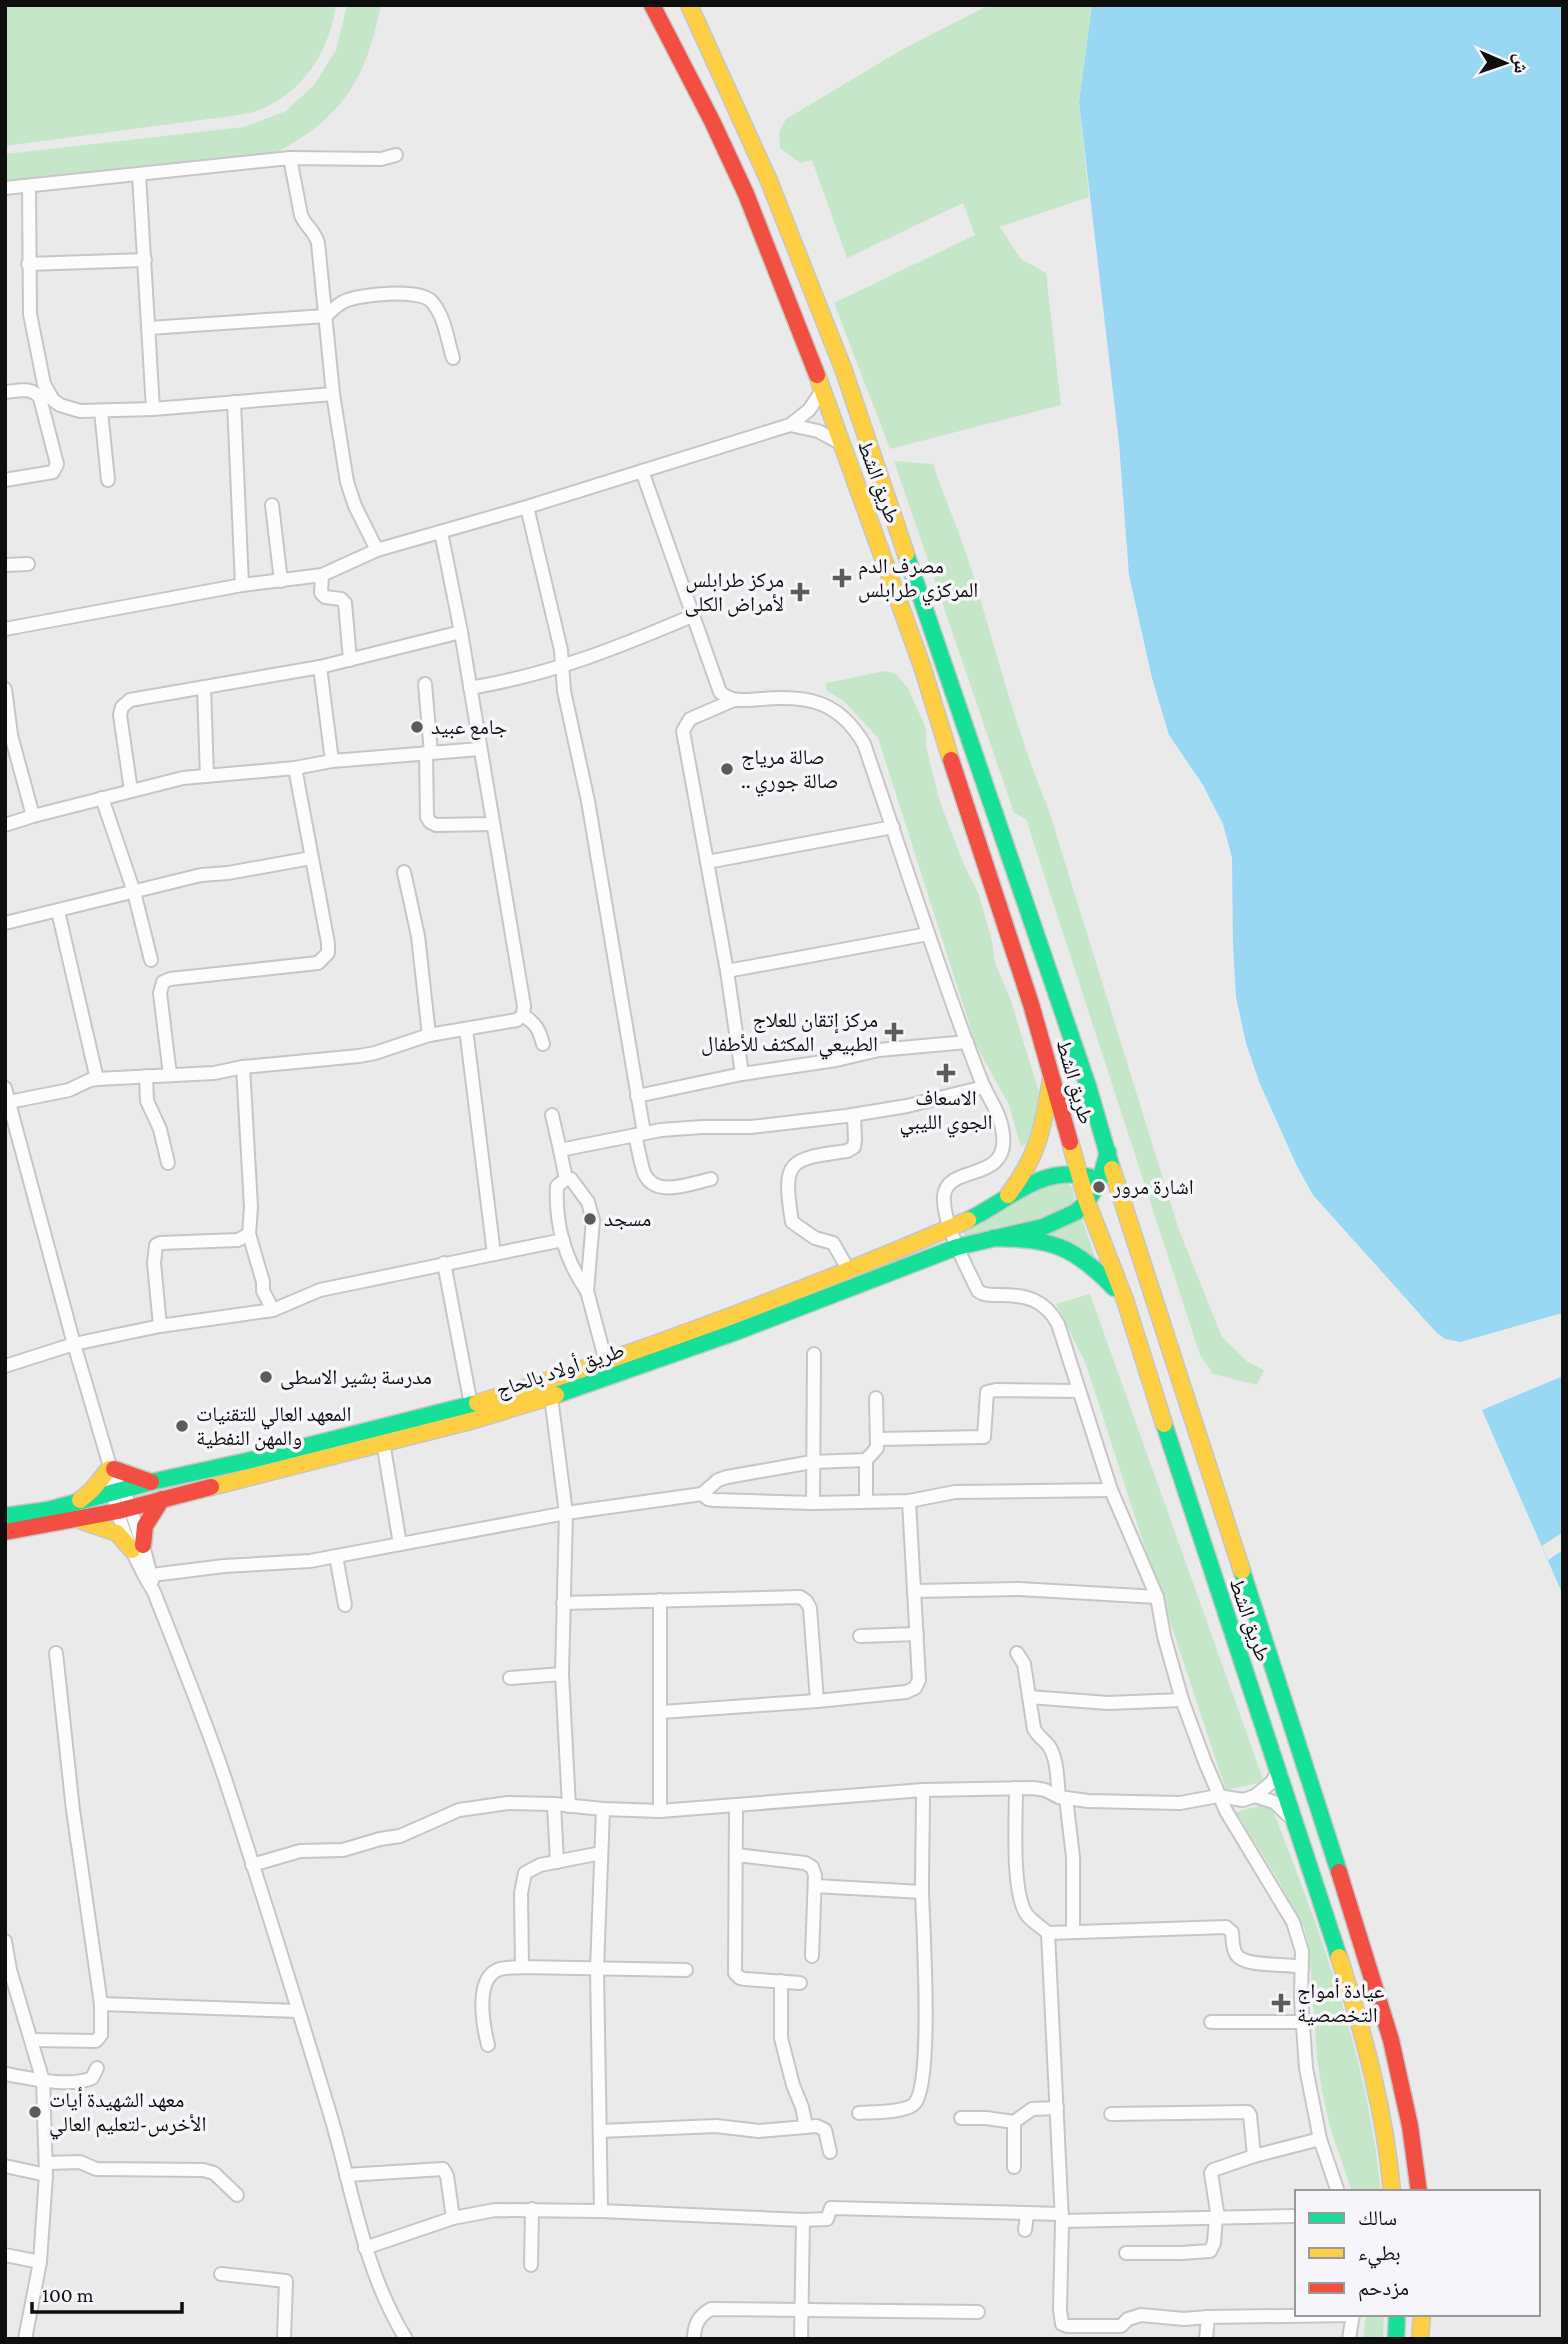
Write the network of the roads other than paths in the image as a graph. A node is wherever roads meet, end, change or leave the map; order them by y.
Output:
1 (652, 5) edge
2 (689, 5) edge
3 (396, 155) dead end
4 (290, 159) junction
5 (139, 175) junction
6 (29, 186) junction
7 (5, 188) edge
8 (145, 260) junction
9 (28, 264) junction
10 (326, 316) junction
11 (149, 328) junction
12 (453, 358) dead end
13 (44, 384) junction
14 (5, 387) edge
15 (823, 389) junction
16 (5, 393) edge
17 (333, 394) junction
18 (234, 402) junction
19 (153, 409) junction
20 (101, 411) junction
21 (790, 425) junction
22 (843, 445) junction
23 (642, 471) junction
24 (5, 480) edge
25 (108, 480) dead end
26 (272, 505) dead end
27 (527, 507) junction
28 (441, 532) junction
29 (377, 550) junction
30 (29, 564) dead end
31 (5, 565) edge
32 (322, 575) junction
33 (281, 581) junction
34 (242, 585) junction
35 (692, 616) junction
36 (5, 629) edge
37 (461, 632) junction
38 (350, 660) junction
39 (320, 667) junction
40 (562, 667) junction
41 (425, 684) dead end
42 (204, 687) junction
43 (470, 688) junction
44 (5, 689) edge
45 (734, 700) junction
46 (480, 748) junction
47 (428, 753) junction
48 (332, 761) junction
49 (295, 768) junction
50 (207, 776) junction
51 (131, 791) junction
52 (102, 798) junction
53 (33, 816) junction
54 (493, 824) junction
55 (5, 825) edge
56 (892, 827) junction
57 (312, 858) junction
58 (707, 862) junction
59 (404, 873) dead end
60 (134, 892) junction
61 (58, 911) junction
62 (5, 923) edge
63 (928, 934) junction
64 (151, 960) dead end
65 (727, 971) junction
66 (523, 1015) junction
67 (466, 1029) junction
68 (429, 1035) junction
69 (967, 1042) junction
70 (542, 1044) dead end
71 (243, 1067) junction
72 (1052, 1073) junction
73 (742, 1074) junction
74 (170, 1075) junction
75 (146, 1076) junction
76 (97, 1079) junction
77 (984, 1087) junction
78 (5, 1088) edge
79 (637, 1096) junction
80 (9, 1102) junction
81 (552, 1115) dead end
82 (854, 1115) junction
83 (10, 1129) edge
84 (640, 1134) junction
85 (560, 1150) junction
86 (1108, 1152) junction
87 (168, 1163) dead end
88 (1079, 1172) junction
89 (566, 1179) junction
90 (711, 1179) dead end
91 (1100, 1180) junction
92 (1008, 1195) junction
93 (1121, 1199) junction
94 (1087, 1202) junction
95 (950, 1228) junction
96 (249, 1234) junction
97 (993, 1238) junction
98 (563, 1240) junction
99 (957, 1247) junction
100 (494, 1254) junction
101 (444, 1263) junction
102 (848, 1269) junction
103 (587, 1291) junction
104 (1125, 1300) junction
105 (273, 1310) junction
106 (160, 1326) junction
107 (74, 1344) junction
108 (814, 1354) dead end
109 (606, 1362) junction
110 (5, 1366) edge
111 (1079, 1391) junction
112 (551, 1397) junction
113 (876, 1398) dead end
114 (471, 1405) junction
115 (877, 1439) junction
116 (383, 1442) junction
117 (866, 1460) junction
118 (811, 1462) junction
119 (111, 1467) junction
120 (151, 1482) junction
121 (1111, 1490) junction
122 (119, 1491) junction
123 (702, 1494) junction
124 (162, 1499) junction
125 (866, 1501) junction
126 (909, 1501) junction
127 (78, 1503) junction
128 (813, 1503) junction
129 (124, 1509) junction
130 (566, 1513) junction
131 (5, 1516) edge
132 (78, 1520) junction
133 (5, 1532) edge
134 (400, 1544) junction
135 (137, 1548) junction
136 (336, 1556) junction
137 (152, 1575) junction
138 (914, 1591) junction
139 (154, 1592) junction
140 (1157, 1597) junction
141 (660, 1600) junction
142 (563, 1603) junction
143 (345, 1605) dead end
144 (917, 1634) junction
145 (860, 1636) dead end
146 (56, 1653) dead end
147 (1017, 1653) dead end
148 (562, 1674) junction
149 (510, 1678) dead end
150 (1029, 1697) junction
151 (1182, 1700) junction
152 (817, 1701) junction
153 (661, 1712) junction
154 (1278, 1771) junction
155 (1016, 1788) junction
156 (923, 1790) junction
157 (1218, 1796) junction
158 (1063, 1798) junction
159 (1249, 1798) junction
160 (554, 1804) junction
161 (569, 1806) junction
162 (736, 1806) junction
163 (603, 1809) junction
164 (660, 1811) junction
165 (1228, 1816) junction
166 (1294, 1823) junction
167 (601, 1853) junction
168 (737, 1855) junction
169 (557, 1861) junction
170 (252, 1865) junction
171 (815, 1886) junction
172 (922, 1892) junction
173 (1073, 1932) junction
174 (1048, 1933) junction
175 (5, 1941) edge
176 (812, 1956) dead end
177 (522, 1967) junction
178 (1302, 1967) junction
179 (597, 1969) junction
180 (8, 1970) edge
181 (686, 1970) dead end
182 (781, 1981) junction
183 (800, 1983) dead end
184 (101, 2004) junction
185 (298, 2011) junction
186 (1211, 2022) dead end
187 (1303, 2022) junction
188 (32, 2040) junction
189 (488, 2045) dead end
190 (97, 2068) dead end
191 (5, 2074) edge
192 (43, 2081) junction
193 (1057, 2108) junction
194 (859, 2113) dead end
195 (1111, 2114) dead end
196 (961, 2118) dead end
197 (1014, 2122) junction
198 (806, 2126) junction
199 (600, 2131) junction
200 (1320, 2139) junction
201 (830, 2152) dead end
202 (1254, 2157) junction
203 (5, 2166) edge
204 (1014, 2167) dead end
205 (47, 2169) junction
206 (346, 2175) junction
207 (1337, 2190) edge
208 (1392, 2190) edge
209 (1419, 2190) edge
210 (237, 2195) dead end
211 (532, 2208) junction
212 (601, 2211) junction
213 (1027, 2214) junction
214 (1295, 2216) edge
215 (453, 2218) junction
216 (1062, 2218) junction
217 (1217, 2218) junction
218 (803, 2220) junction
219 (1024, 2230) dead end
220 (365, 2248) junction
221 (1126, 2253) dead end
222 (5, 2255) edge
223 (40, 2262) junction
224 (531, 2265) dead end
225 (221, 2274) dead end
226 (802, 2310) junction
227 (978, 2312) dead end
228 (1305, 2316) edge
229 (1353, 2316) edge
230 (1396, 2316) edge
231 (1422, 2316) edge
232 (1208, 2318) junction
233 (1122, 2332) edge
234 (25, 2339) edge
235 (284, 2339) edge
236 (406, 2339) edge
237 (694, 2339) edge
238 (801, 2339) edge
239 (1206, 2339) edge
240 (1349, 2339) edge
241 (1396, 2339) edge
242 (1420, 2339) edge

1 - 15 main road, طريق الشط
2 - 86 main road, طريق الشط
3 - 4 street
4 - 5 street
4 - 10 street
5 - 6 street
5 - 8 street
6 - 7 street
6 - 9 street
8 - 9 street
8 - 11 street
9 - 13 street
10 - 11 street
10 - 12 street
10 - 17 street
11 - 19 street
13 - 14 street
13 - 20 street
15 - 21 street
15 - 22 main road, طريق الشط
16 - 24 street
17 - 18 street
17 - 29 street
18 - 19 street
18 - 34 street
19 - 20 street
20 - 25 street
21 - 22 street
21 - 23 street
22 - 72 main road, طريق الشط
23 - 27 street
23 - 35 street
26 - 33 street
27 - 28 street
27 - 40 street
28 - 29 street
28 - 37 street
29 - 32 street
30 - 31 street
32 - 33 street
32 - 38 street
33 - 34 street
34 - 36 street
35 - 40 street
35 - 45 street
37 - 38 street
37 - 43 street
38 - 39 street
39 - 42 street
39 - 48 street
40 - 43 street
40 - 79 street
41 - 47 street
42 - 50 street
42 - 51 street
43 - 46 street
44 - 53 street
45 - 56 street
45 - 58 street
46 - 47 street
46 - 54 street
47 - 48 street
47 - 54 street
48 - 49 street
49 - 50 street
49 - 57 street
50 - 51 street
51 - 52 street
52 - 53 street
52 - 60 street
53 - 55 street
54 - 66 street
56 - 58 street
56 - 63 street
57 - 60 street
57 - 74 street
58 - 65 street
59 - 68 street
60 - 61 street
60 - 64 street
61 - 62 street
61 - 76 street
63 - 65 street
63 - 69 street
65 - 73 street
66 - 67 street
66 - 70 street
67 - 68 street
67 - 100 street
68 - 71 street
69 - 73 street
69 - 77 street
71 - 74 street
71 - 96 street
72 - 88 main road, طريق الشط
72 - 92 main road
73 - 79 street
74 - 75 street
75 - 76 street
75 - 87 street
76 - 80 street
77 - 82 street
77 - 95 street
78 - 80 street
79 - 84 street
80 - 83 street
81 - 85 street
82 - 84 street
82 - 102 street
83 - 107 street
84 - 85 street
84 - 90 street
85 - 89 street
86 - 91 main road, طريق أولاد بالحاج
86 - 93 main road, طريق الشط
88 - 91 main road
88 - 92 main road, طريق أولاد بالحاج
88 - 94 main road, طريق الشط
89 - 98 street
89 - 103 street
91 - 93 main road
91 - 94 main road, طريق أولاد بالحاج
92 - 95 main road, طريق أولاد بالحاج
93 - 209 main road, طريق الشط
94 - 97 main road, طريق أولاد بالحاج
94 - 104 main road, طريق الشط
95 - 99 street
95 - 102 main road, طريق أولاد بالحاج
96 - 105 street
96 - 106 street
97 - 99 main road, طريق أولاد بالحاج
97 - 104 main road
98 - 100 street
98 - 103 street
99 - 111 street
99 - 112 main road, طريق أولاد بالحاج
100 - 101 street
101 - 105 street
101 - 114 street
102 - 109 main road, طريق أولاد بالحاج
103 - 109 street
104 - 154 main road, طريق الشط
105 - 106 street
106 - 107 street
107 - 110 street
107 - 119 street
108 - 118 street
109 - 114 main road, طريق أولاد بالحاج
111 - 115 street
111 - 121 street
112 - 116 main road, طريق أولاد بالحاج
112 - 130 street
113 - 115 street
114 - 120 main road, طريق أولاد بالحاج
115 - 117 street
116 - 124 main road, طريق أولاد بالحاج
116 - 134 street
117 - 118 street
117 - 125 street
118 - 123 street
118 - 128 street
119 - 120 main road
119 - 122 street
119 - 127 main road
120 - 122 main road, طريق أولاد بالحاج
121 - 126 street
121 - 140 street
122 - 127 main road, طريق أولاد بالحاج
122 - 129 street
123 - 128 street
123 - 130 street
124 - 129 main road, طريق أولاد بالحاج
124 - 135 main road
125 - 126 street
125 - 128 street
126 - 138 street
127 - 131 main road, طريق أولاد بالحاج
129 - 132 main road, طريق أولاد بالحاج
129 - 135 street
130 - 134 street
130 - 142 street
132 - 133 main road, طريق أولاد بالحاج
132 - 135 main road
134 - 136 street
135 - 137 street
135 - 139 street
136 - 137 street
136 - 143 street
137 - 139 street
138 - 140 street
138 - 144 street
139 - 170 street
140 - 151 street
141 - 142 street
141 - 152 street
141 - 153 street
142 - 148 street
144 - 145 street
144 - 152 street
146 - 184 street
147 - 150 street
148 - 149 street
148 - 161 street
150 - 151 street
150 - 158 street
151 - 157 street
152 - 153 street
153 - 164 street
154 - 159 street
154 - 166 main road, طريق الشط
155 - 156 street
155 - 158 street
155 - 174 street
156 - 162 street
156 - 172 street
157 - 158 street
157 - 159 street
157 - 165 street
158 - 173 street
159 - 165 street
159 - 166 street
160 - 161 street
160 - 169 street
160 - 170 street
161 - 163 street
162 - 164 street
162 - 168 street
163 - 164 street
163 - 167 street
165 - 178 street
166 - 208 main road, طريق الشط
167 - 169 street
167 - 179 street
168 - 171 street
168 - 182 street
169 - 177 street
170 - 185 street
171 - 172 street
171 - 176 street
172 - 194 street
173 - 174 street
173 - 178 street
174 - 193 street
175 - 180 street
177 - 179 street
177 - 189 street
178 - 187 street
179 - 181 street
179 - 199 street
180 - 188 street
182 - 183 street
182 - 198 street
184 - 185 street
184 - 188 street
185 - 206 street
186 - 187 street
187 - 200 street
188 - 192 street
190 - 192 street
191 - 192 street
192 - 205 street
193 - 197 street
193 - 216 street
195 - 202 street
196 - 197 street
197 - 204 street
198 - 199 street
198 - 201 street
199 - 212 street
200 - 202 street
200 - 207 street
202 - 217 street
203 - 205 street
205 - 210 street
205 - 223 street
206 - 215 street
206 - 220 street
211 - 212 street
211 - 215 street
211 - 224 street
212 - 218 street
213 - 216 street
213 - 218 street
213 - 219 street
214 - 217 street
215 - 220 street
216 - 217 street
216 - 233 street
217 - 221 street
218 - 226 street
220 - 236 street
222 - 223 street
223 - 234 street
225 - 235 street
226 - 227 street
226 - 237 street
226 - 238 street
228 - 232 street
229 - 240 street
230 - 241 main road
231 - 242 main road
232 - 233 street
232 - 239 street

